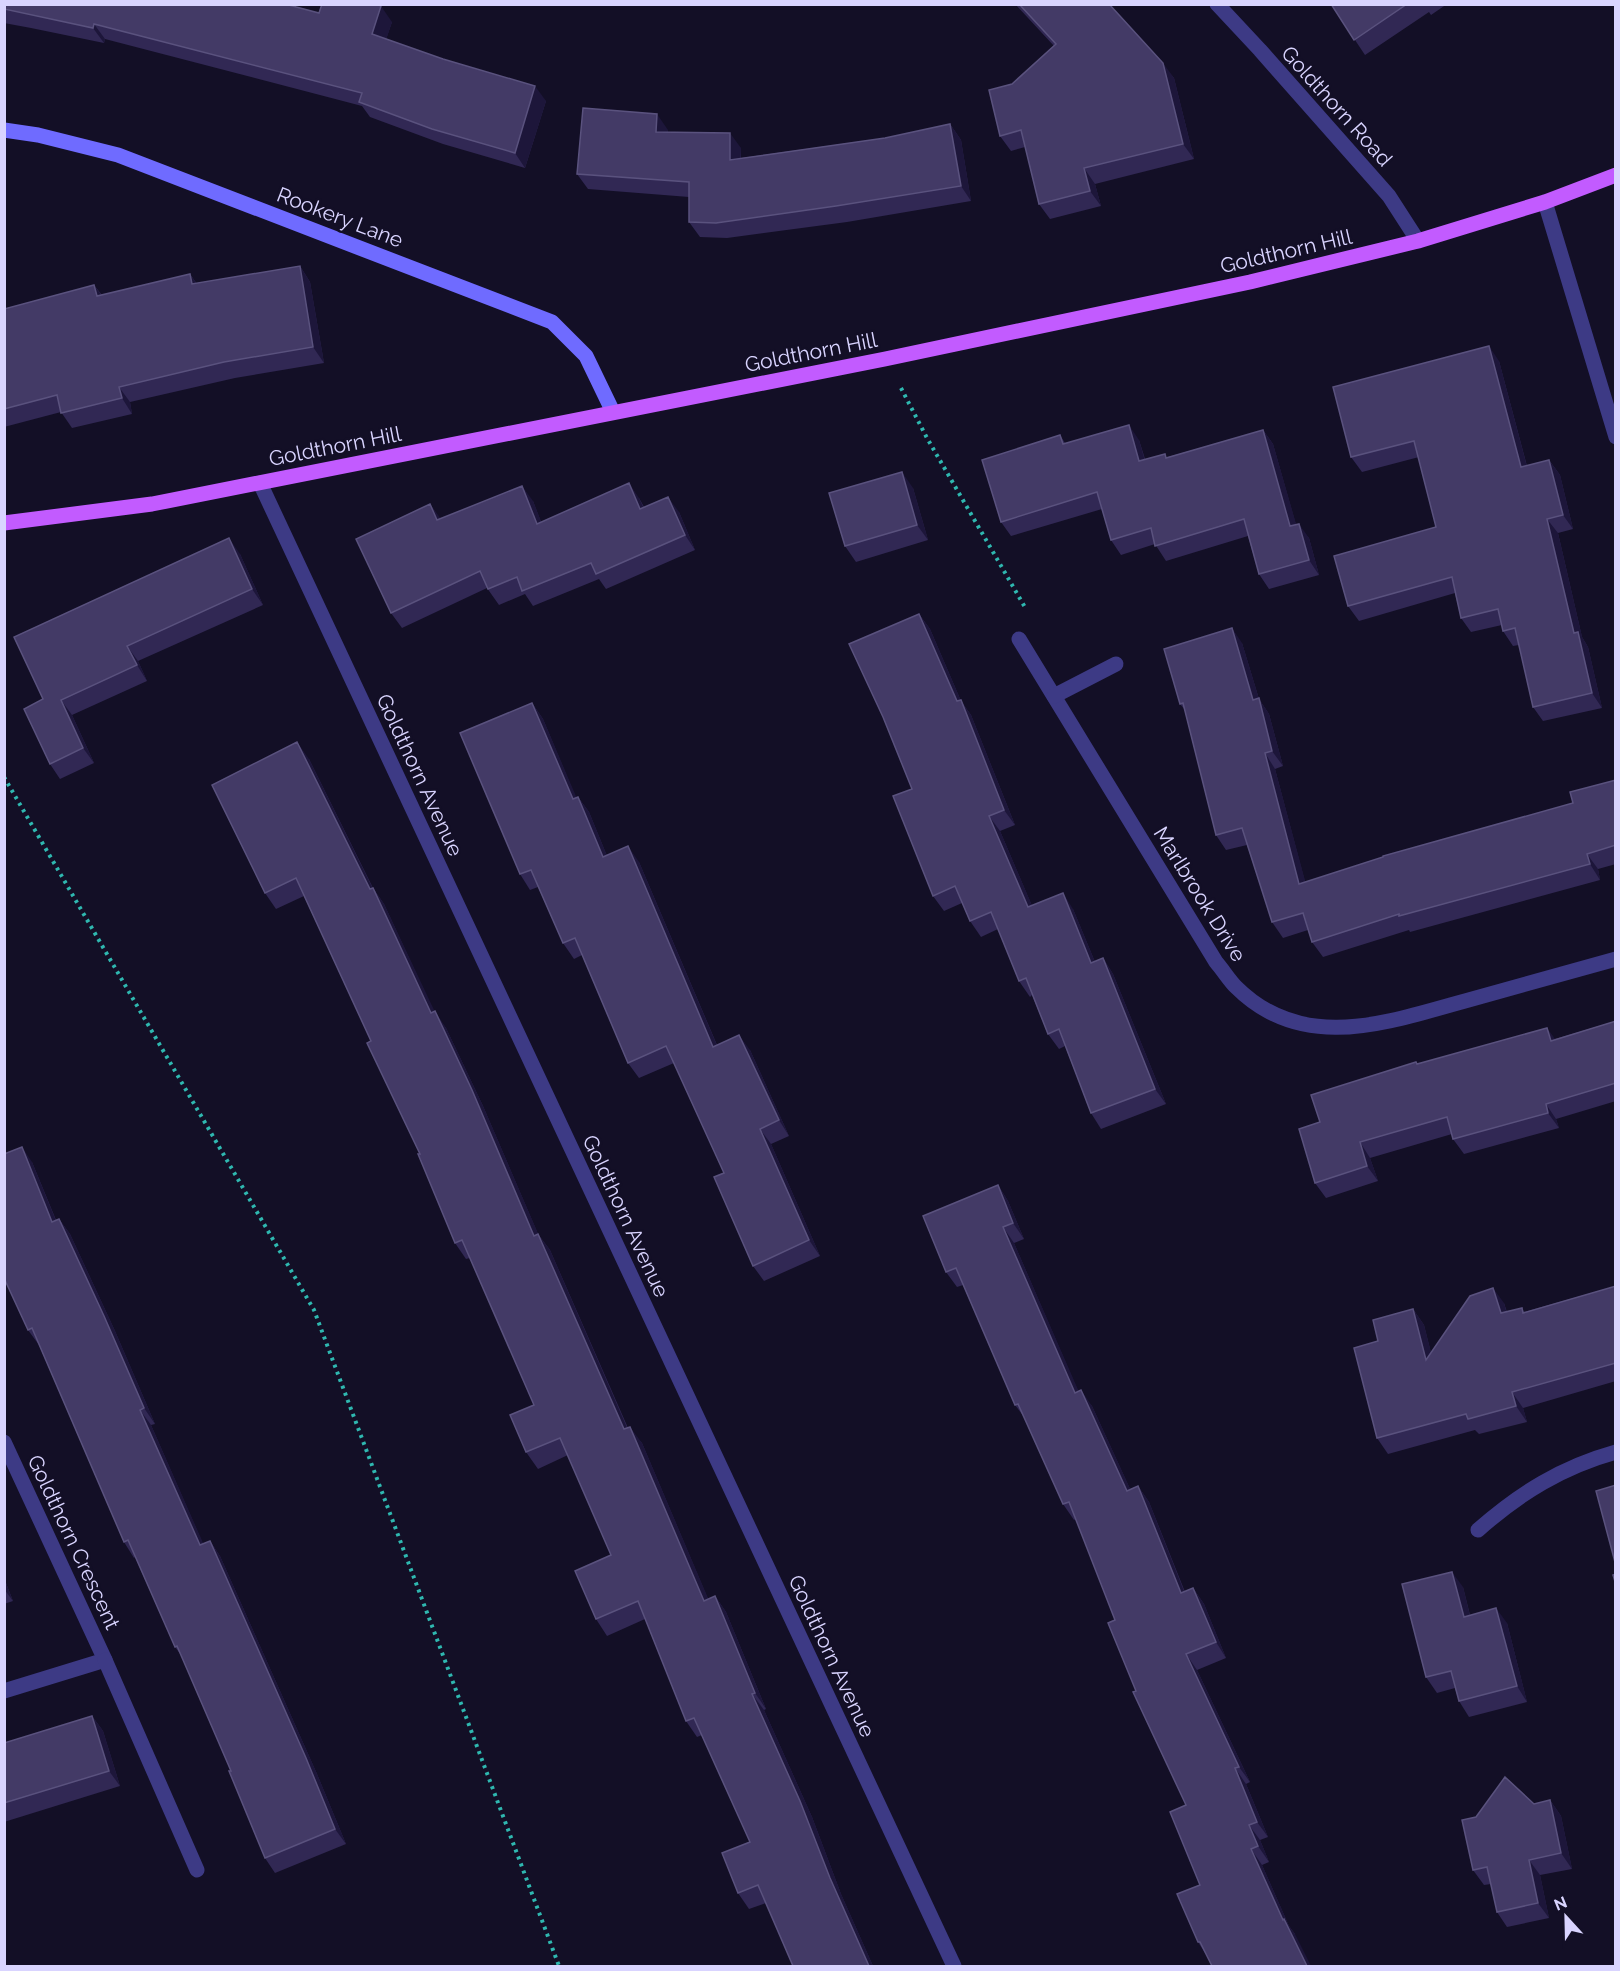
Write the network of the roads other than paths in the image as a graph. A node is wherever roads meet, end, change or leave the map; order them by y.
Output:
1 (1217, 4) edge
2 (4, 130) edge
3 (1616, 175) edge
4 (1545, 202) junction
5 (1418, 241) junction
6 (613, 412) junction
7 (1616, 437) edge
8 (260, 483) junction
9 (4, 523) edge
10 (1019, 639) road end
11 (1116, 664) dead end
12 (1054, 696) junction
13 (1616, 959) edge
14 (4, 1442) edge
15 (1616, 1452) edge
16 (1478, 1530) dead end
17 (105, 1660) junction
18 (4, 1691) edge
19 (197, 1870) dead end
20 (954, 1966) edge

1 - 5 street, Goldthorn Road
2 - 6 main road, Rookery Lane
3 - 4 main road, Goldthorn Hill
4 - 5 main road, Goldthorn Hill
4 - 7 street
5 - 6 main road, Goldthorn Hill
6 - 8 main road, Goldthorn Hill
8 - 9 main road, Goldthorn Hill
8 - 20 street, Goldthorn Avenue
10 - 12 street, Marlbrook Drive
11 - 12 street
12 - 13 street, Marlbrook Drive
14 - 17 street, Goldthorn Crescent
15 - 16 street
17 - 18 street, Goldthorn Crescent
17 - 19 street, Goldthorn Crescent

